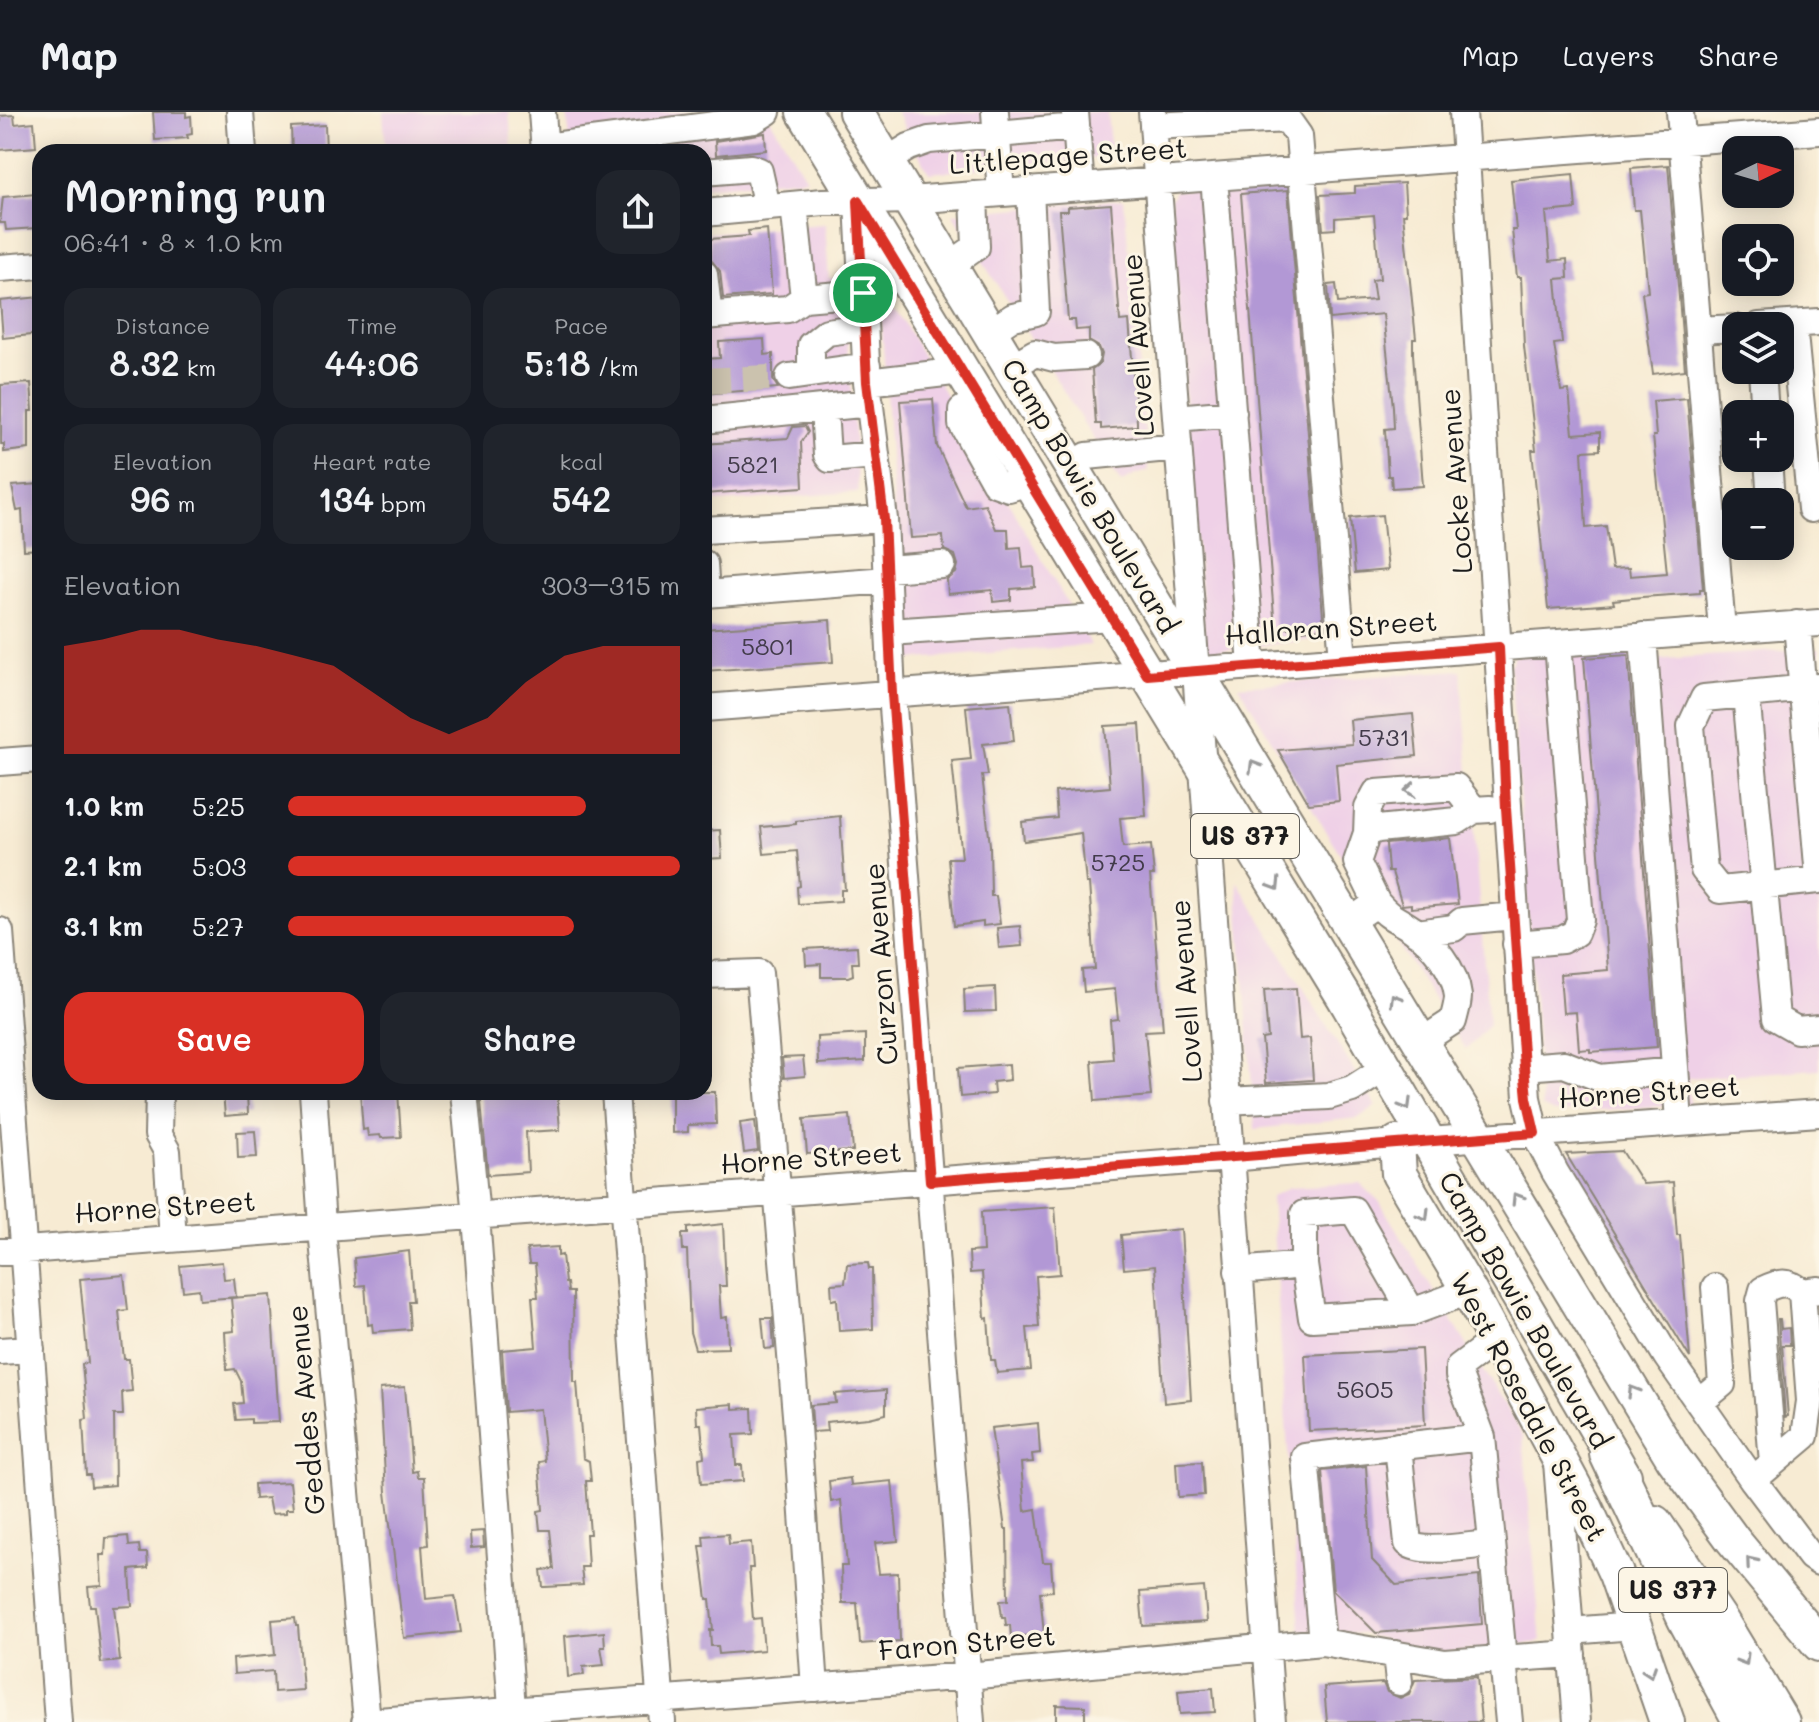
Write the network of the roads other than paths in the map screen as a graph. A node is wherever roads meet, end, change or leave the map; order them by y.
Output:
1 (240, 112) edge
2 (542, 112) edge
3 (767, 112) edge
4 (804, 112) edge
5 (856, 112) edge
6 (1463, 112) edge
7 (1680, 112) edge
8 (1152, 119) edge
9 (1075, 120) edge
10 (996, 122) edge
11 (1299, 124) edge
12 (1819, 131) edge
13 (1683, 141) junction
14 (242, 144) edge
15 (545, 144) edge
16 (620, 144) edge
17 (1466, 157) junction
18 (886, 161) junction
19 (1302, 170) junction
20 (712, 171) edge
21 (1214, 177) junction
22 (1157, 181) junction
23 (1081, 187) junction
24 (1030, 190) junction
25 (1001, 193) junction
26 (974, 195) junction
27 (910, 200) junction
28 (858, 201) junction
29 (794, 205) junction
30 (767, 207) junction
31 (712, 212) edge
32 (32, 266) edge
33 (949, 266) junction
34 (0, 268) edge
35 (863, 293) junction
36 (804, 298) junction
37 (712, 316) edge
38 (1806, 323) edge
39 (864, 327) junction
40 (1722, 329) edge
41 (1698, 330) junction
42 (990, 332) junction
43 (1086, 356) dead end
44 (1011, 367) junction
45 (868, 384) junction
46 (970, 385) junction
47 (824, 410) junction
48 (1233, 413) junction
49 (1176, 418) junction
50 (712, 419) edge
51 (1178, 447) junction
52 (875, 455) junction
53 (1072, 466) junction
54 (1722, 500) edge
55 (1815, 508) edge
56 (1794, 510) edge
57 (884, 519) junction
58 (712, 530) edge
59 (1723, 560) edge
60 (942, 565) dead end
61 (886, 574) junction
62 (712, 593) edge
63 (1112, 617) junction
64 (1808, 624) edge
65 (1722, 630) junction
66 (889, 632) junction
67 (1643, 636) junction
68 (1558, 643) junction
69 (1499, 647) junction
70 (1343, 659) junction
71 (1252, 666) junction
72 (1196, 671) junction
73 (1147, 675) junction
74 (1811, 688) edge
75 (892, 694) junction
76 (1746, 694) junction
77 (712, 707) edge
78 (32, 760) edge
79 (0, 762) edge
80 (1201, 764) junction
81 (1506, 808) junction
82 (1474, 810) junction
83 (1367, 833) junction
84 (1817, 839) edge
85 (1819, 879) edge
86 (1762, 886) junction
87 (1377, 903) junction
88 (1514, 916) junction
89 (1348, 922) junction
90 (0, 931) edge
91 (1417, 933) junction
92 (1516, 944) junction
93 (712, 975) edge
94 (1819, 1028) edge
95 (1421, 1042) junction
96 (1524, 1067) junction
97 (1385, 1068) junction
98 (1675, 1071) junction
99 (159, 1100) edge
100 (314, 1100) edge
101 (465, 1100) edge
102 (616, 1100) edge
103 (1226, 1101) junction
104 (1819, 1113) edge
105 (1679, 1121) junction
106 (1535, 1133) junction
107 (1479, 1137) junction
108 (1412, 1142) junction
109 (1231, 1158) junction
110 (930, 1181) junction
111 (776, 1193) junction
112 (623, 1204) junction
113 (476, 1216) junction
114 (323, 1227) junction
115 (173, 1238) junction
116 (12, 1251) edge
117 (1304, 1265) junction
118 (1238, 1271) junction
119 (1715, 1287) dead end
120 (1469, 1291) junction
121 (1808, 1297) edge
122 (1412, 1312) junction
123 (1495, 1340) junction
124 (31, 1349) junction
125 (0, 1351) edge
126 (1813, 1394) edge
127 (1699, 1403) junction
128 (1482, 1437) junction
129 (1398, 1446) junction
130 (1609, 1454) junction
131 (1557, 1455) junction
132 (1773, 1463) junction
133 (1753, 1480) junction
134 (1490, 1544) junction
135 (1819, 1562) edge
136 (1634, 1626) junction
137 (1322, 1642) junction
138 (1571, 1642) junction
139 (1819, 1644) edge
140 (1265, 1645) junction
141 (1396, 1654) junction
142 (1503, 1660) junction
143 (968, 1676) junction
144 (1399, 1682) dead end
145 (815, 1688) junction
146 (661, 1711) edge
147 (512, 1716) edge
148 (58, 1722) edge
149 (366, 1722) edge
150 (971, 1722) edge
151 (1272, 1722) edge
152 (1509, 1722) edge
153 (1577, 1722) edge
154 (1667, 1722) edge
155 (1743, 1722) edge
156 (1782, 1722) edge

1 - 14 street
2 - 15 street
3 - 16 street
4 - 28 main road, Camp Bowie Boulevard / US 377
5 - 18 main road, Camp Bowie Boulevard / US 377
6 - 17 street, Locke Avenue
7 - 13 street
8 - 11 street
8 - 22 street, Lovell Avenue
9 - 10 street
9 - 23 street
10 - 18 street
10 - 25 street
11 - 19 street
12 - 13 street, Littlepage Street
13 - 17 street, Littlepage Street
13 - 41 street
17 - 19 street, Littlepage Street
17 - 69 street, Locke Avenue
18 - 27 main road, Camp Bowie Boulevard / US 377
19 - 21 street, Littlepage Street
19 - 70 street
20 - 30 street
21 - 22 street, Littlepage Street
21 - 48 street
22 - 23 street, Littlepage Street
22 - 49 street, Lovell Avenue
23 - 24 street, Littlepage Street
24 - 25 street, Littlepage Street
24 - 42 street
25 - 26 street, Littlepage Street
26 - 27 street, Littlepage Street
26 - 33 street
27 - 28 street, Littlepage Street
27 - 33 main road, Camp Bowie Boulevard / US 377
28 - 29 street, Littlepage Street
28 - 35 street, Curzon Avenue
28 - 46 main road, Camp Bowie Boulevard / US 377
29 - 30 street, Littlepage Street
29 - 36 street
30 - 31 street, Littlepage Street
32 - 34 street
33 - 42 main road, Camp Bowie Boulevard / US 377
35 - 36 street
35 - 39 street, Curzon Avenue
36 - 37 street
38 - 55 street
39 - 45 street, Curzon Avenue
39 - 45 street
40 - 41 street
41 - 54 street
42 - 44 main road, Camp Bowie Boulevard / US 377
43 - 44 street
44 - 53 main road, Camp Bowie Boulevard / US 377
45 - 46 street
45 - 47 street
45 - 52 street, Curzon Avenue
46 - 63 main road, Camp Bowie Boulevard / US 377
47 - 50 street
47 - 52 street
48 - 49 street
48 - 71 street
49 - 51 street, Lovell Avenue
51 - 53 street
51 - 72 street, Lovell Avenue
52 - 57 street, Curzon Avenue
53 - 72 main road, Camp Bowie Boulevard / US 377
55 - 56 street
57 - 58 street
57 - 61 street, Curzon Avenue
59 - 65 street
60 - 61 street
61 - 62 street
61 - 66 street, Curzon Avenue
63 - 66 street
63 - 73 main road, Camp Bowie Boulevard / US 377
64 - 65 street, Halloran Street
64 - 74 street
65 - 67 street, Halloran Street
66 - 75 street, Curzon Avenue
67 - 68 street, Halloran Street
67 - 98 street
68 - 69 street, Halloran Street
68 - 92 street
69 - 70 street, Halloran Street
69 - 81 street, Locke Avenue
70 - 71 street, Halloran Street
71 - 72 street, Halloran Street
72 - 73 street, Halloran Street
72 - 80 street, Lovell Avenue
89 -> 72 main road, Camp Bowie Boulevard / US 377
73 - 75 street, Halloran Street
73 - 80 main road, Camp Bowie Boulevard / US 377
74 - 76 street
74 - 84 street
75 - 77 street, Halloran Street
75 - 110 street, Curzon Avenue
76 - 86 street
76 - 86 street
78 - 79 street
80 -> 97 main road, Camp Bowie Boulevard / US 377
80 - 103 street, Lovell Avenue
81 - 82 street
81 - 88 street, Locke Avenue
82 - 83 street
82 -> 83 street
83 - 87 street
84 - 85 street
85 - 86 street
86 - 94 street
87 - 89 street
87 - 91 street
88 - 91 street
88 - 92 street, Locke Avenue
95 -> 89 main road, Camp Bowie Boulevard / US 377
90 - 116 street
91 - 95 street
92 - 96 street, Locke Avenue
93 - 111 street
95 - 107 main road, Camp Bowie Boulevard / US 377
96 - 98 street
96 - 106 street, Locke Avenue
97 - 103 street
97 -> 108 main road, Camp Bowie Boulevard / US 377
98 - 105 street
99 - 115 street
100 - 114 street, Geddes Avenue
101 - 113 street
102 - 112 street
103 - 109 street, Lovell Avenue
104 - 105 street, Horne Street
105 - 106 street, Horne Street
106 - 107 street, Horne Street
106 - 127 street, Locke Avenue
107 - 108 street, Horne Street
139 -> 107 main road, Camp Bowie Boulevard / US 377
108 - 109 street, Horne Street
108 -> 120 main road, West Rosedale Street
108 - 130 main road, Camp Bowie Boulevard / US 377
109 - 110 street, Horne Street
109 - 118 street, Lovell Avenue
110 - 111 street, Horne Street
110 - 143 street, Curzon Avenue
111 - 112 street, Horne Street
111 - 145 street
112 - 113 street, Horne Street
112 - 146 street
113 - 114 street, Horne Street
113 - 147 street
114 - 115 street, Horne Street
114 - 149 street, Geddes Avenue
115 - 116 street, Horne Street
116 - 124 street
117 - 118 street
117 - 122 street
117 - 122 street
118 - 140 street, Lovell Avenue
119 - 127 street
120 - 122 street
120 - 123 main road, West Rosedale Street
121 - 126 street
121 - 132 street
123 - 128 street
123 - 131 main road, West Rosedale Street
124 - 125 street
124 - 148 street
126 - 132 street
127 - 133 street, Locke Avenue
128 - 129 street
128 - 134 street
129 - 134 street
129 - 137 street
130 - 155 highway, US 377
130 -> 156 main road, Camp Bowie Boulevard
131 - 136 main road, West Rosedale Street
131 - 138 street
132 - 133 street
133 - 135 street, Locke Avenue
134 - 142 street
136 - 138 street, Faron Street
136 -> 154 main road, West Rosedale Street
137 - 140 street, Faron Street
137 - 141 street, Faron Street
138 - 142 street, Faron Street
138 - 153 street
140 - 143 street, Faron Street
140 - 151 street, Lovell Avenue
141 - 142 street, Faron Street
141 - 144 street
142 - 152 street
143 - 145 street, Faron Street
143 - 150 street, Curzon Avenue
145 - 146 street, Faron Street
146 - 147 street, Faron Street
147 - 149 street, Faron Street

